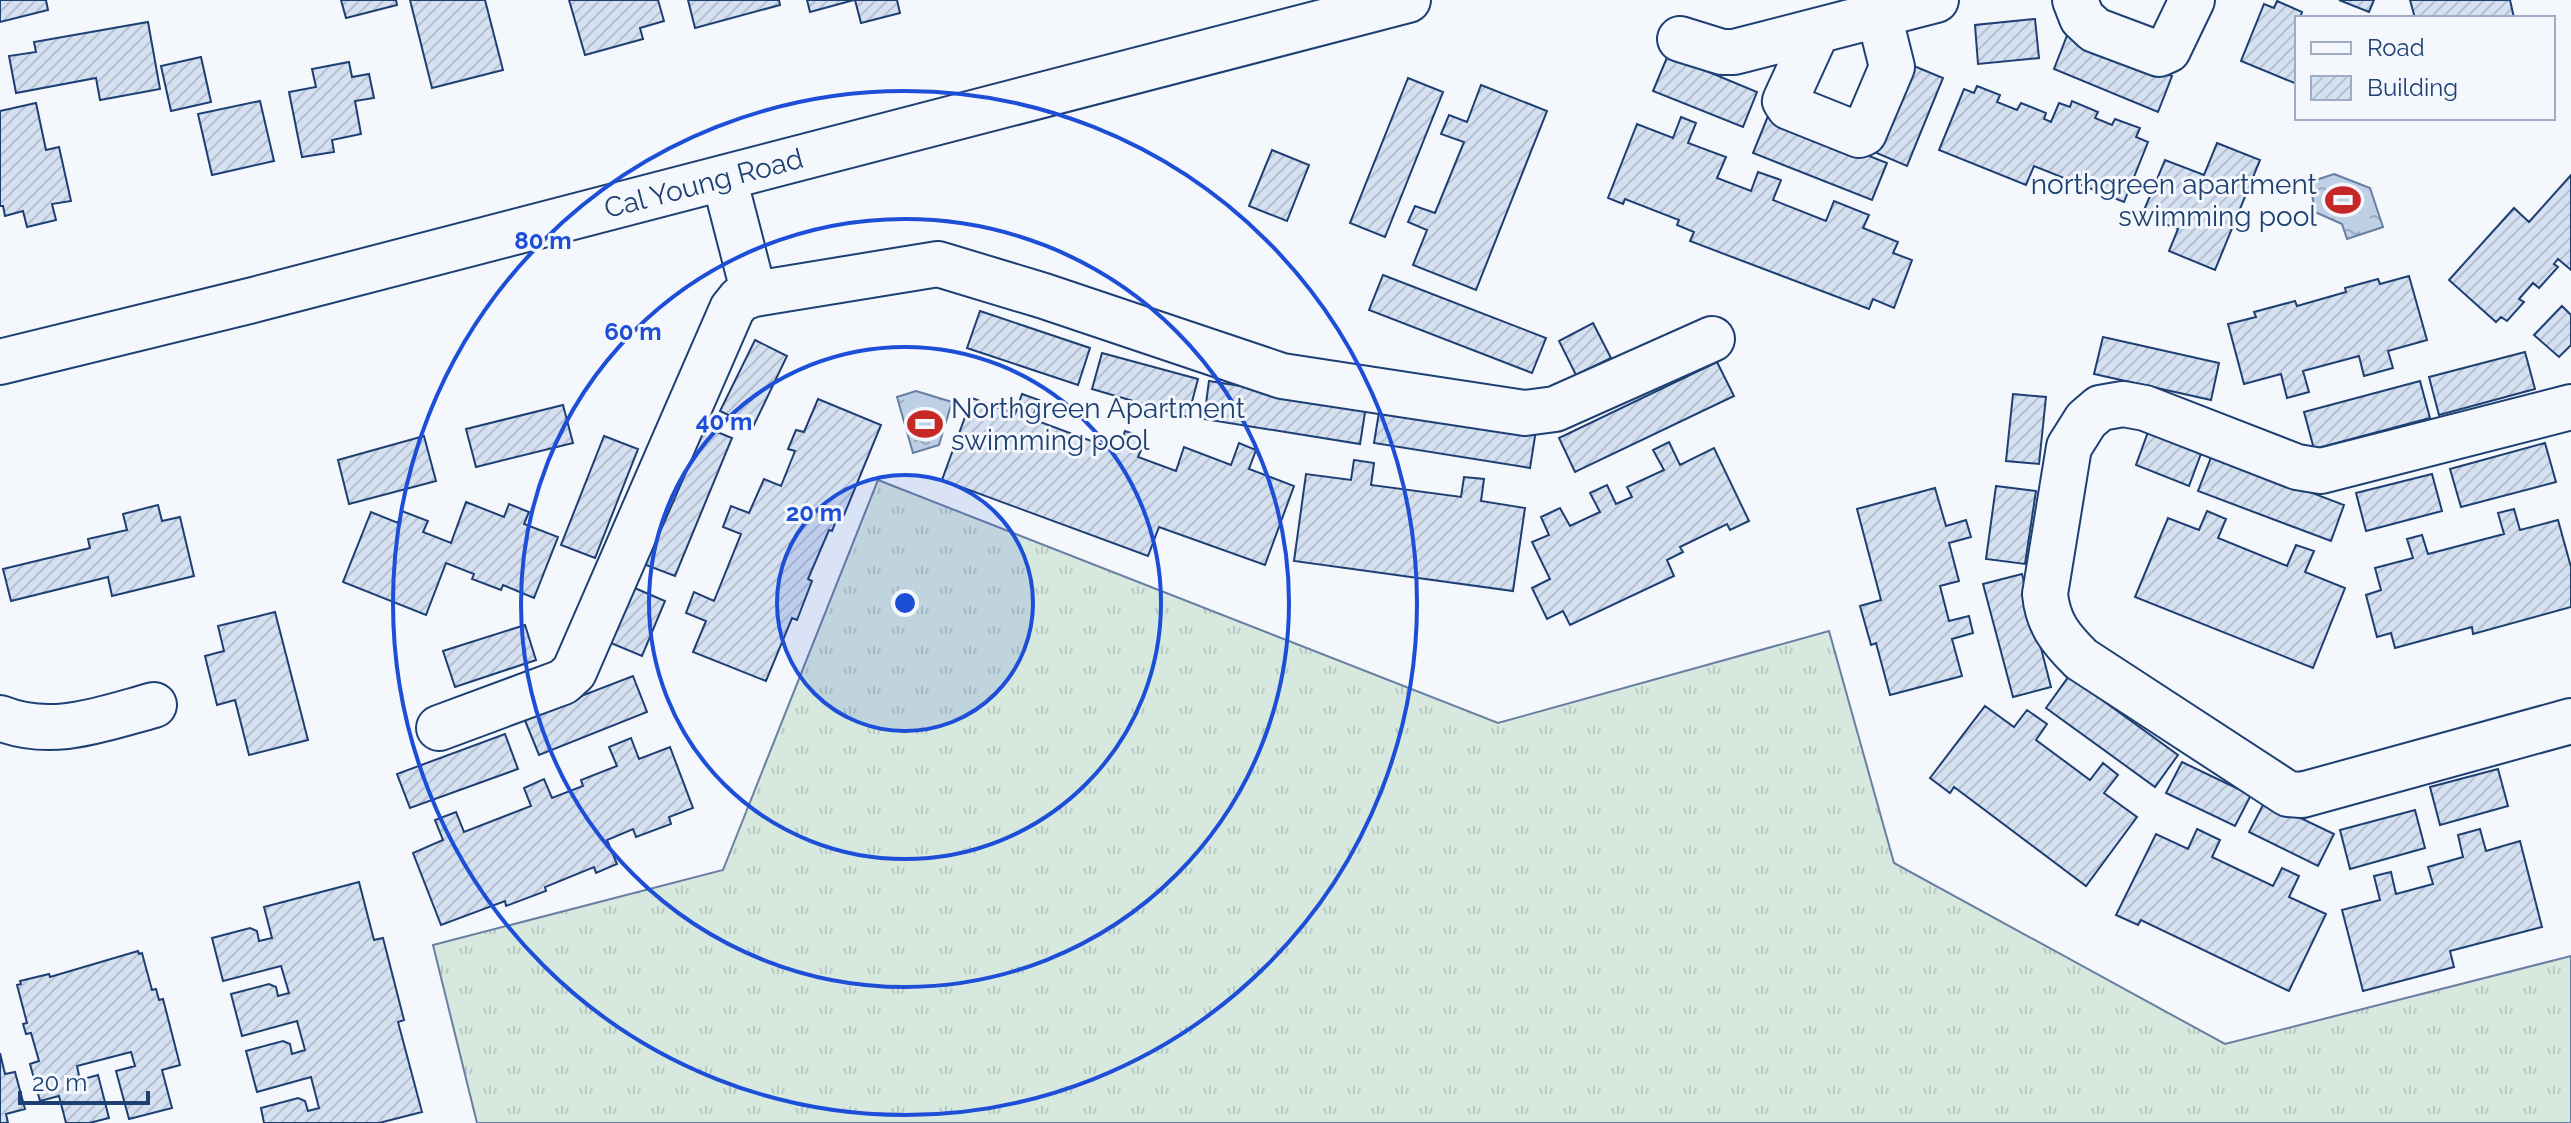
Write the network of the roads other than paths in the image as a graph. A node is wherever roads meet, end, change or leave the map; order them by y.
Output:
1 (1408, 0) edge
2 (1936, 0) edge
3 (2075, 0) edge
4 (2192, 0) edge
5 (1879, 15) junction
6 (1817, 31) junction
7 (1680, 39) dead end
8 (724, 178) junction
9 (754, 294) junction
10 (1712, 339) dead end
11 (0, 362) edge
12 (2571, 407) edge
13 (154, 705) dead end
14 (0, 718) edge
15 (2571, 721) edge
16 (439, 728) dead end

1 - 8 main road, Cal Young Road
2 - 5 main road
3 - 4 main road
5 - 6 main road
5 - 6 main road
6 - 7 main road
8 - 9 main road
8 - 11 main road, Cal Young Road
9 - 10 main road
9 - 16 main road
12 - 15 main road
13 - 14 main road

